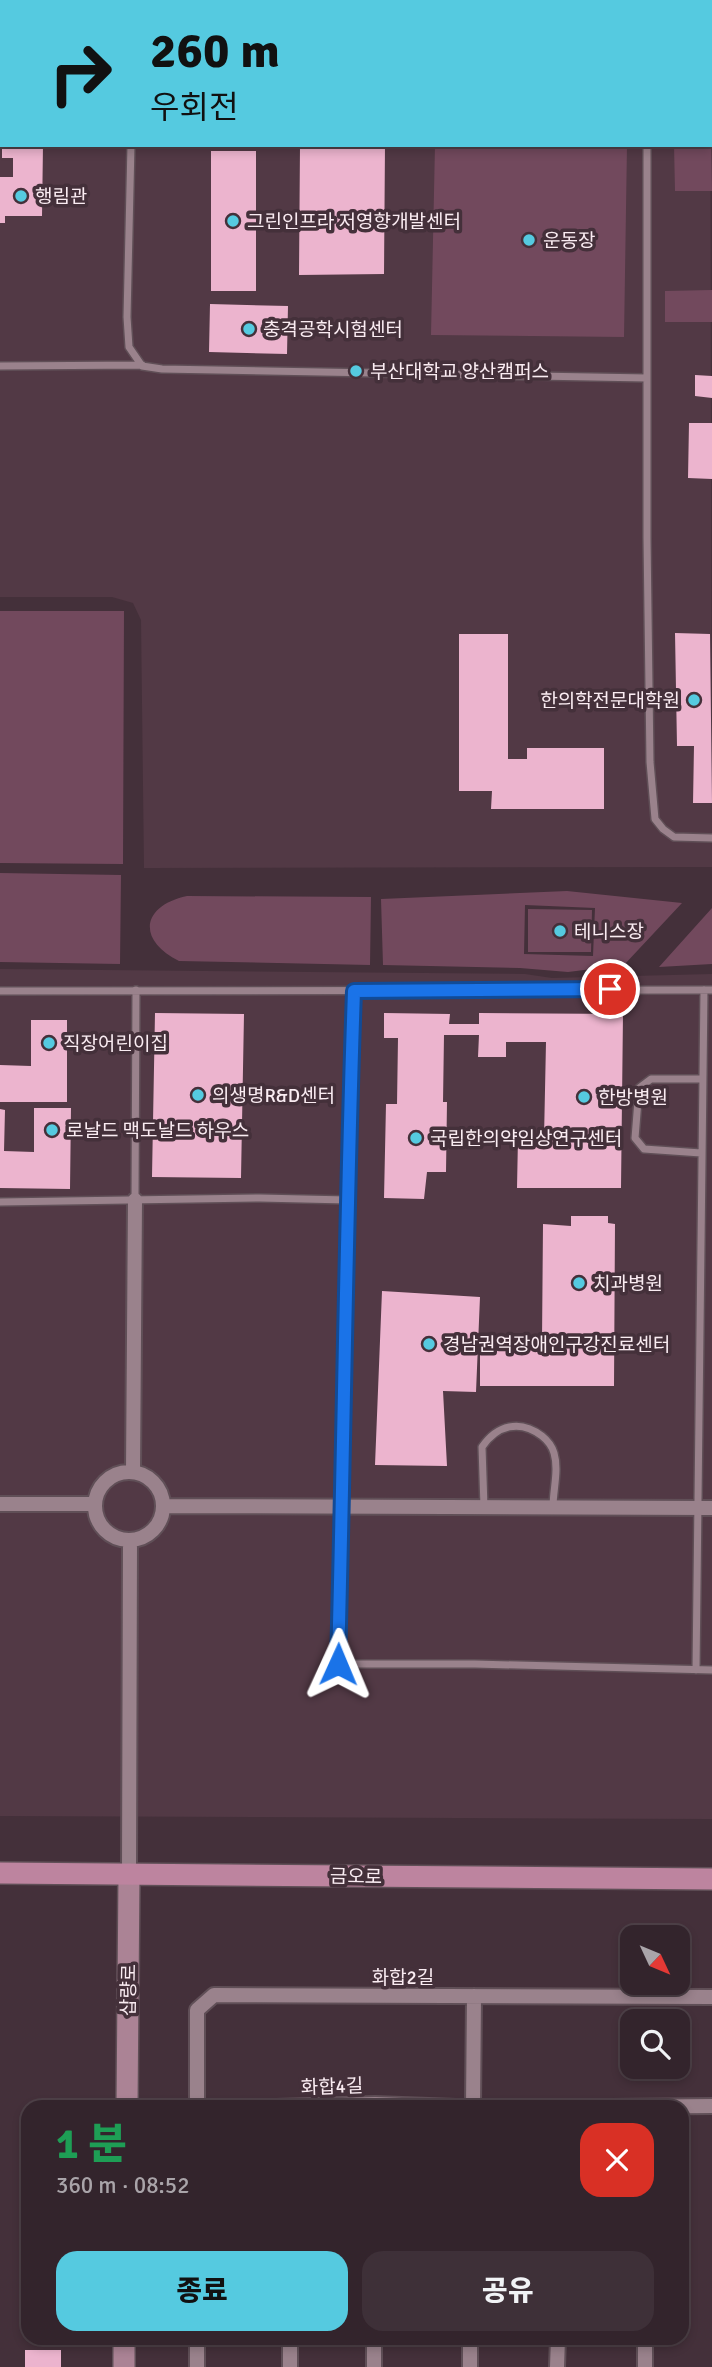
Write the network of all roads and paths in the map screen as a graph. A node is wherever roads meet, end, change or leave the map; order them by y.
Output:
1 (131, 147) edge
2 (647, 147) edge
3 (142, 365) junction
4 (0, 366) edge
5 (648, 378) junction
6 (712, 838) edge
7 (135, 990) junction
8 (708, 990) edge
9 (0, 991) edge
10 (354, 991) junction
11 (703, 1079) junction
12 (701, 1153) junction
13 (135, 1200) junction
14 (347, 1200) junction
15 (0, 1202) edge
16 (133, 1471) junction
17 (0, 1504) edge
18 (95, 1504) junction
19 (164, 1506) junction
20 (342, 1507) junction
21 (484, 1507) junction
22 (553, 1507) junction
23 (706, 1508) edge
24 (130, 1541) junction
25 (696, 1670) junction
26 (712, 1670) edge
27 (0, 1873) edge
28 (129, 1874) junction
29 (712, 1879) edge
30 (474, 1996) junction
31 (712, 1997) edge
32 (127, 2100) edge
33 (197, 2100) edge
34 (473, 2100) edge
35 (689, 2106) edge
36 (712, 2106) edge
37 (124, 2345) edge
38 (197, 2345) edge
39 (289, 2345) edge
40 (374, 2345) edge
41 (470, 2345) edge
42 (558, 2345) edge
43 (645, 2345) edge
44 (124, 2367) edge
45 (197, 2367) edge
46 (289, 2367) edge
47 (374, 2367) edge
48 (470, 2367) edge
49 (557, 2367) edge
50 (645, 2367) edge

1 - 3 lane
2 - 5 lane
3 - 4 lane
3 - 5 lane
5 - 6 lane
7 - 9 lane
7 - 10 lane
7 - 13 lane
8 - 10 lane
8 - 11 lane
10 - 14 lane
11 - 12 lane
11 - 12 lane
12 - 23 lane
13 - 14 lane
13 - 15 lane
13 - 16 street
14 - 20 lane
16 - 18 street
16 - 19 street
17 - 18 street
18 - 24 street
19 - 20 street
19 - 24 street
20 - 21 street
20 - 25 lane
21 - 22 street
21 - 22 lane
22 - 23 street
23 - 25 lane
24 - 28 street
25 - 26 lane
27 - 28 main road, 금오로
28 - 29 main road, 금오로
28 - 32 street, 삽량로
30 - 31 street, 화합2길
30 - 33 street, 화합2길
30 - 34 street
35 - 36 street
37 - 44 street
38 - 45 street
39 - 46 street
40 - 47 street
41 - 48 street
42 - 49 street
43 - 50 street

